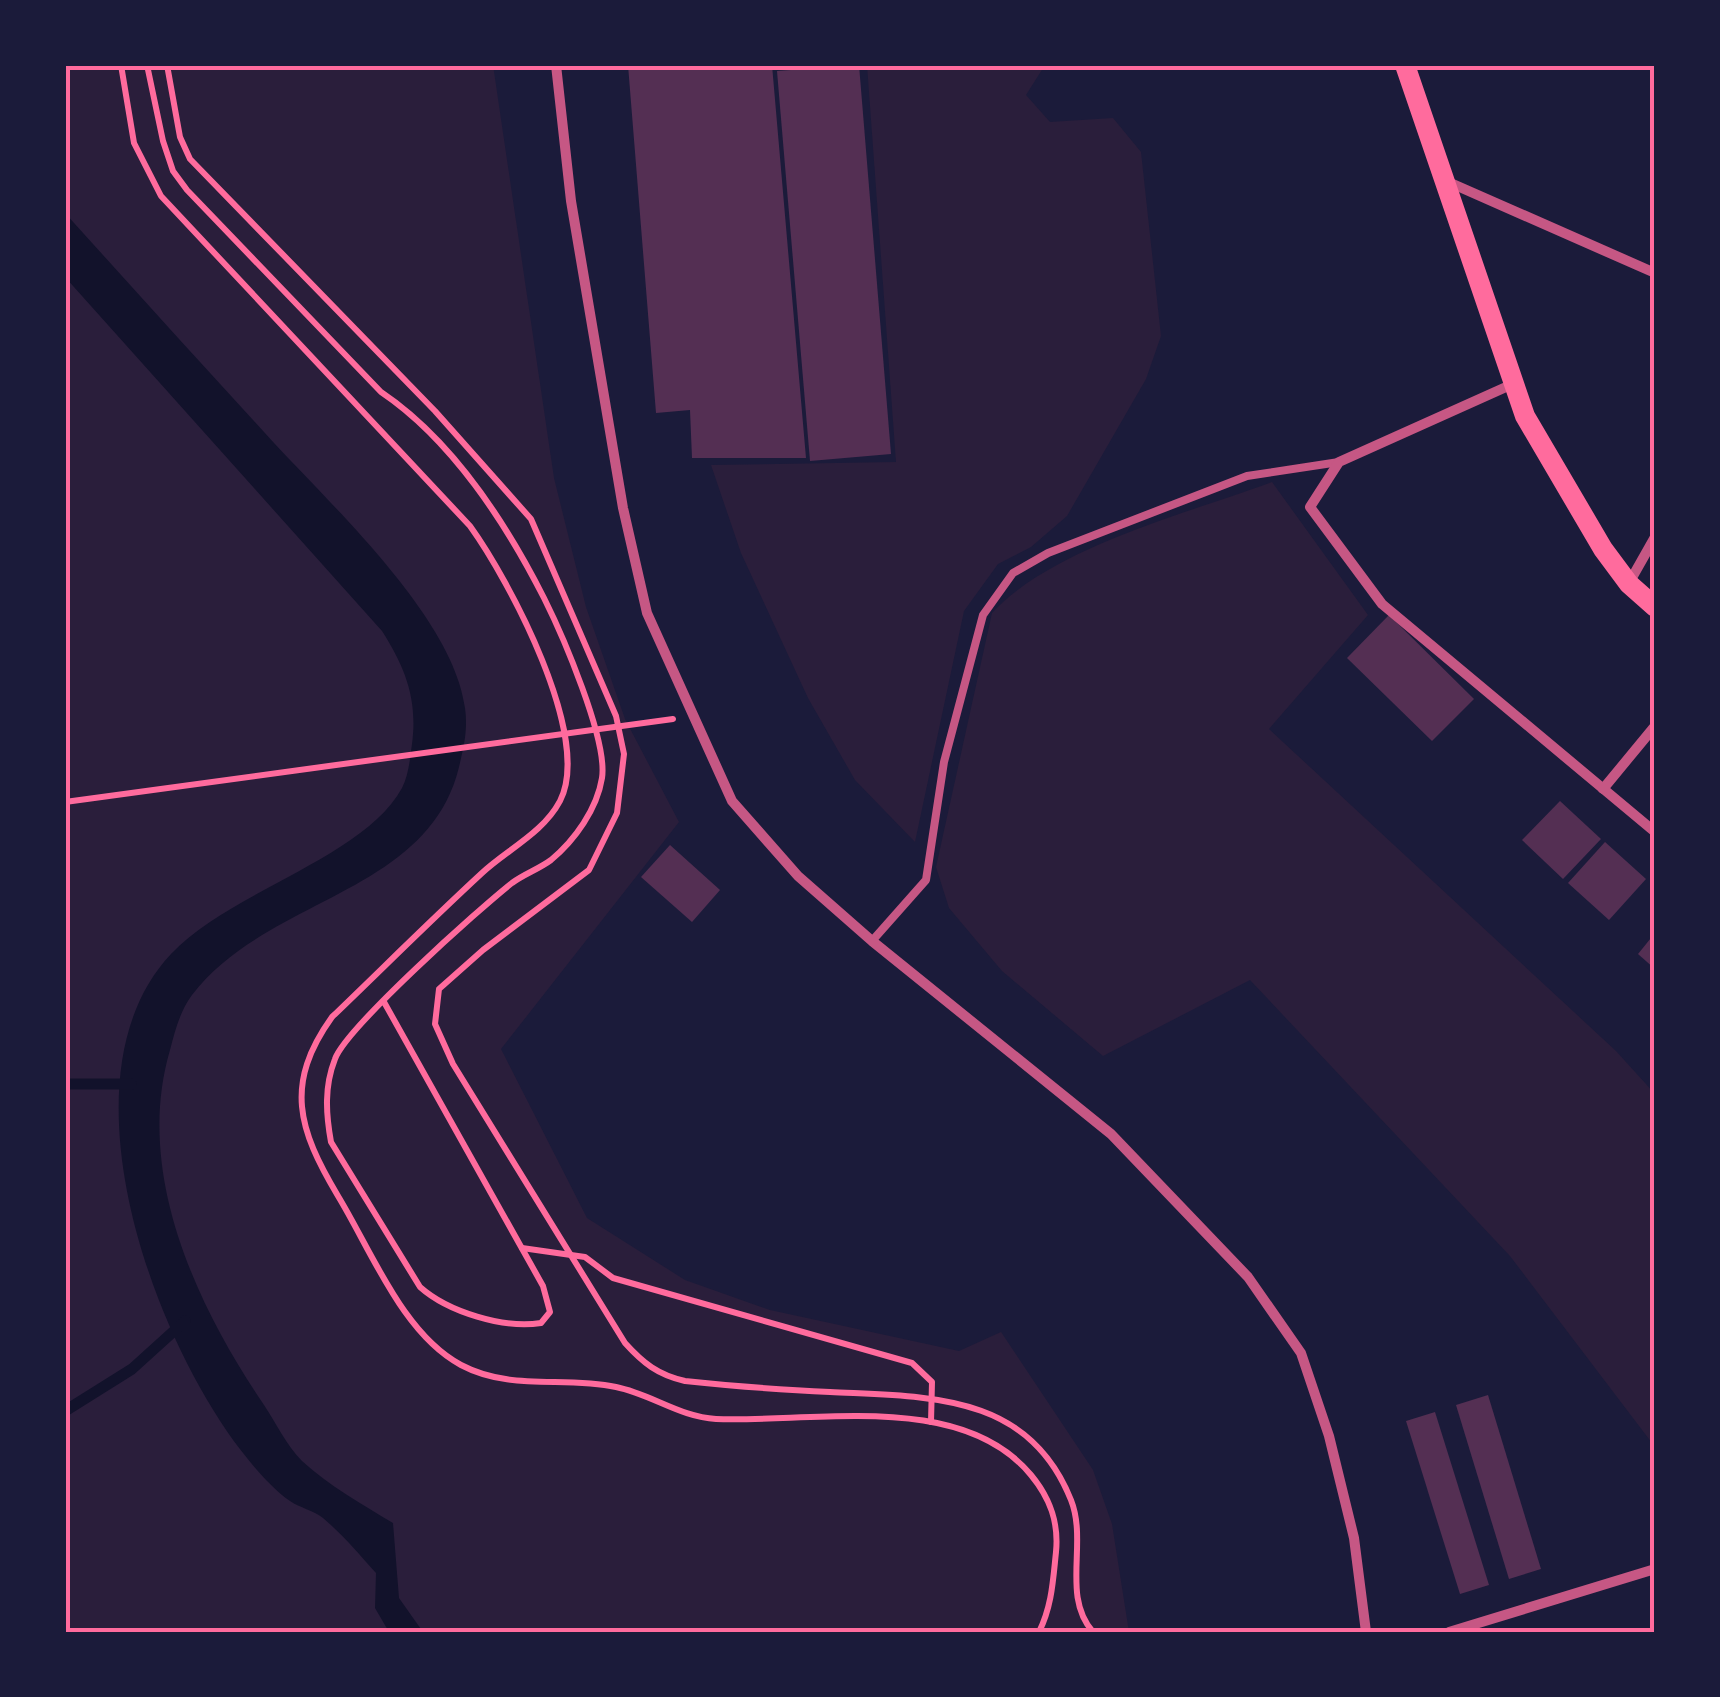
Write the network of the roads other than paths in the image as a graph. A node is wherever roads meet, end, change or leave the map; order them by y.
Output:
1 (556, 65) edge
2 (1405, 65) edge
3 (1445, 180) junction
4 (1655, 273) edge
5 (1516, 383) junction
6 (1339, 462) junction
7 (1655, 536) edge
8 (1629, 584) junction
9 (1655, 607) edge
10 (1655, 726) edge
11 (1603, 789) junction
12 (1655, 832) edge
13 (872, 941) junction
14 (1655, 1569) edge
15 (1366, 1632) edge
16 (1449, 1632) edge

1 - 13 street
2 - 3 main road
3 - 4 street
3 - 5 main road
5 - 6 street
5 - 8 main road
6 - 11 street
6 - 13 lane
7 - 8 street
8 - 9 main road
10 - 11 street
11 - 12 street
13 - 15 street
14 - 16 street

